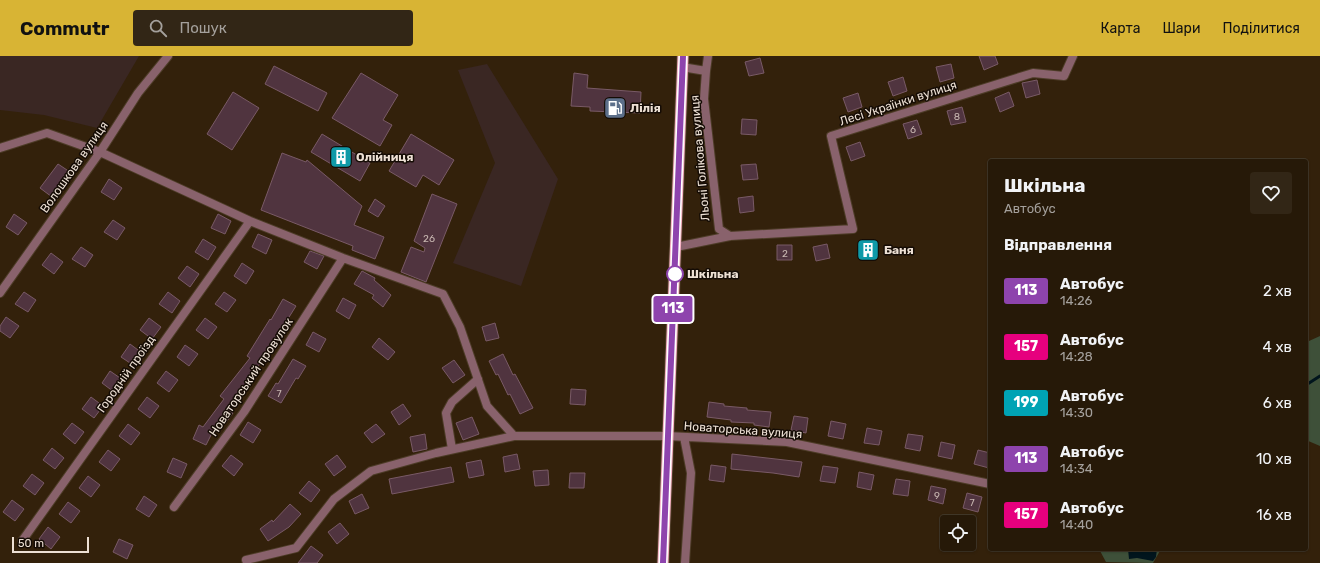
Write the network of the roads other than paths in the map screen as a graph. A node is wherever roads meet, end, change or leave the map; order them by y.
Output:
1 (168, 56) edge
2 (708, 56) edge
3 (1073, 56) edge
4 (683, 61) edge
5 (706, 71) junction
6 (0, 148) edge
7 (100, 152) junction
8 (250, 221) junction
9 (730, 236) junction
10 (676, 247) junction
11 (343, 258) junction
12 (0, 293) edge
13 (478, 379) junction
14 (514, 436) junction
15 (667, 436) junction
16 (684, 437) junction
17 (452, 450) junction
18 (988, 484) edge
19 (174, 507) dead end
20 (22, 541) dead end
21 (246, 560) dead end
22 (663, 563) edge
23 (685, 563) edge

1 - 7 street, Волошкова вулиця
2 - 5 street, Льоні Голікова вулиця
3 - 9 street, Лесі Українки вулиця
4 - 5 street
4 - 10 highway
5 - 9 street, Льоні Голікова вулиця
6 - 7 street
7 - 8 street
7 - 12 street, Волошкова вулиця
8 - 11 street
8 - 20 street, Городній проїзд
9 - 10 street
10 - 15 highway
11 - 13 street
11 - 19 street, Новаторський провулок
13 - 14 street
13 - 17 street
14 - 15 street, Новаторська вулиця
14 - 17 street, Новаторська вулиця
15 - 16 street, Новаторська вулиця
15 - 22 highway
16 - 18 street, Новаторська вулиця
16 - 23 street
17 - 21 street, Новаторська вулиця

